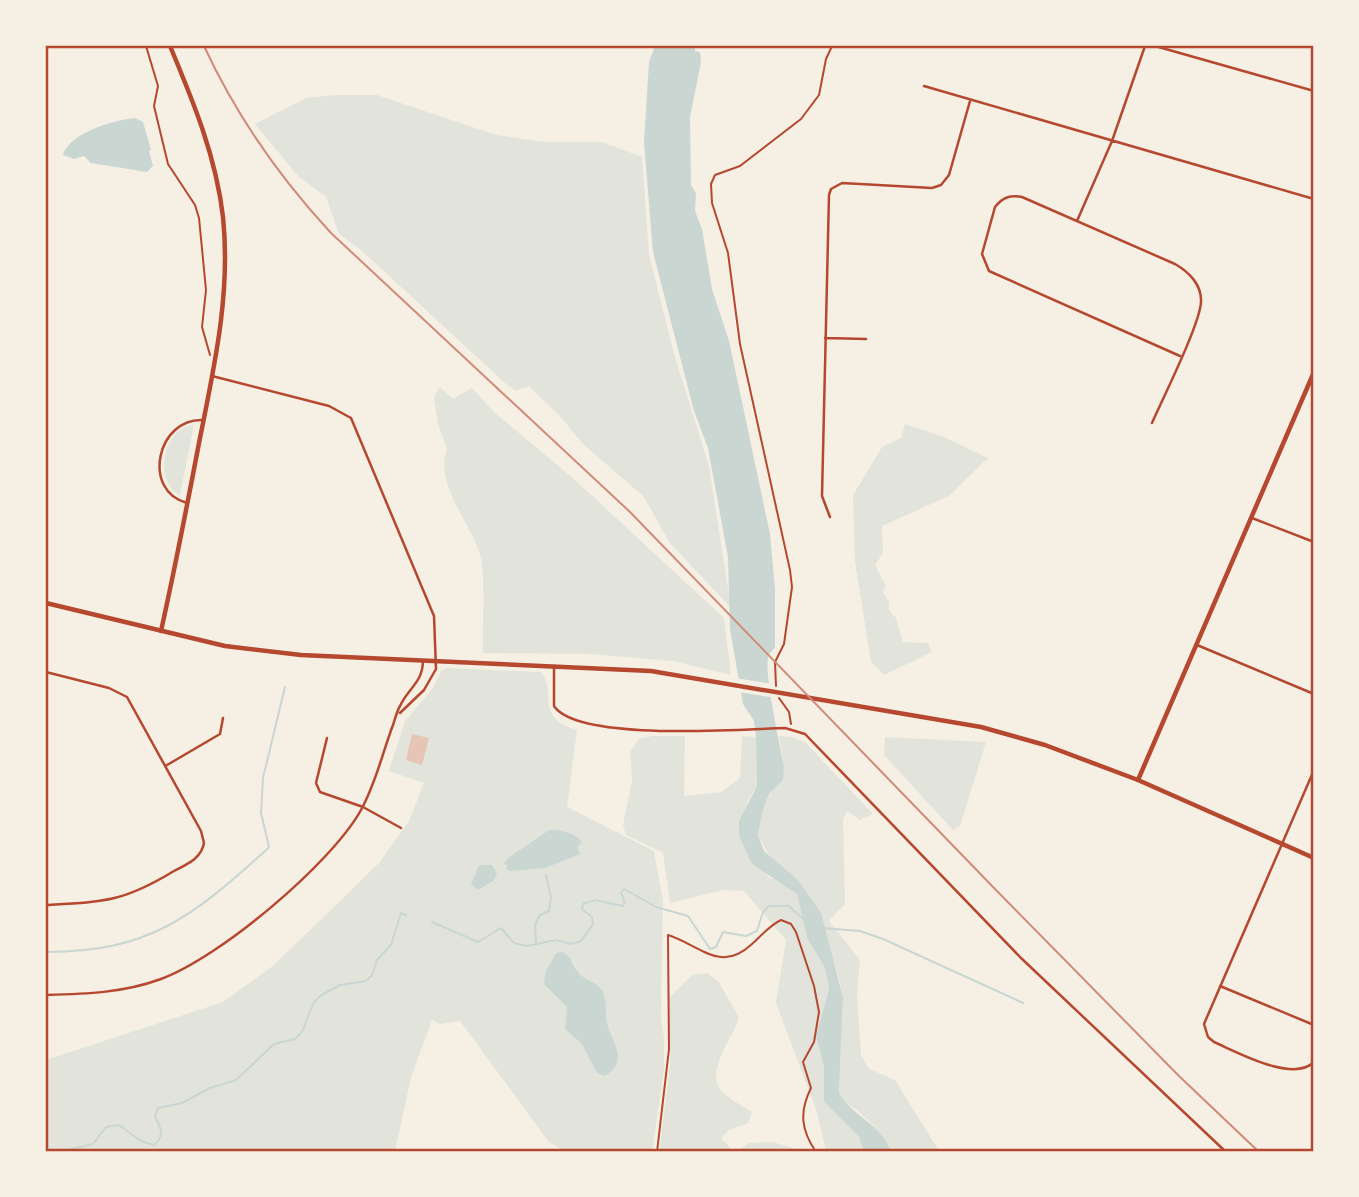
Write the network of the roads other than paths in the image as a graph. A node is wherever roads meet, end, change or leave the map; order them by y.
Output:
1 (170, 46) edge
2 (1145, 46) edge
3 (1155, 46) edge
4 (924, 86) dead end
5 (1314, 91) edge
6 (970, 101) junction
7 (1112, 141) junction
8 (1314, 200) edge
9 (1077, 221) junction
10 (825, 338) junction
11 (866, 339) dead end
12 (1180, 356) junction
13 (1314, 372) edge
14 (212, 376) junction
15 (204, 420) junction
16 (1152, 423) dead end
17 (187, 503) junction
18 (830, 517) dead end
19 (1250, 517) junction
20 (1314, 542) edge
21 (46, 603) edge
22 (161, 631) junction
23 (1195, 645) junction
24 (423, 660) junction
25 (436, 661) junction
26 (554, 666) junction
27 (46, 672) edge
28 (1314, 694) edge
29 (398, 714) junction
30 (223, 718) dead end
31 (327, 738) dead end
32 (166, 765) junction
33 (1314, 770) edge
34 (1138, 780) junction
35 (363, 807) junction
36 (401, 828) dead end
37 (1280, 844) junction
38 (1314, 858) edge
39 (46, 905) edge
40 (1220, 986) junction
41 (46, 995) edge
42 (1314, 1025) edge
43 (1314, 1062) edge
44 (1226, 1152) edge

1 - 14 main road
2 - 7 street
3 - 5 street
4 - 6 street
6 - 7 street
6 - 10 street
7 - 8 street
7 - 9 street
9 - 12 street
9 - 12 street
10 - 11 street
10 - 18 street
12 - 16 street
13 - 19 main road
14 - 15 main road
14 - 25 street
15 - 17 main road
15 - 17 street
17 - 22 main road
19 - 20 street
19 - 23 main road
21 - 22 main road
22 - 24 main road
23 - 28 street
23 - 34 main road
24 - 25 main road
24 - 29 street
25 - 26 main road
25 - 29 street
26 - 34 main road
26 - 44 street
27 - 32 street
29 - 35 street
30 - 32 street
31 - 35 street
32 - 39 street
33 - 37 street
34 - 37 main road
35 - 36 street
35 - 41 street
37 - 38 main road
37 - 40 street
40 - 42 street
40 - 43 street

